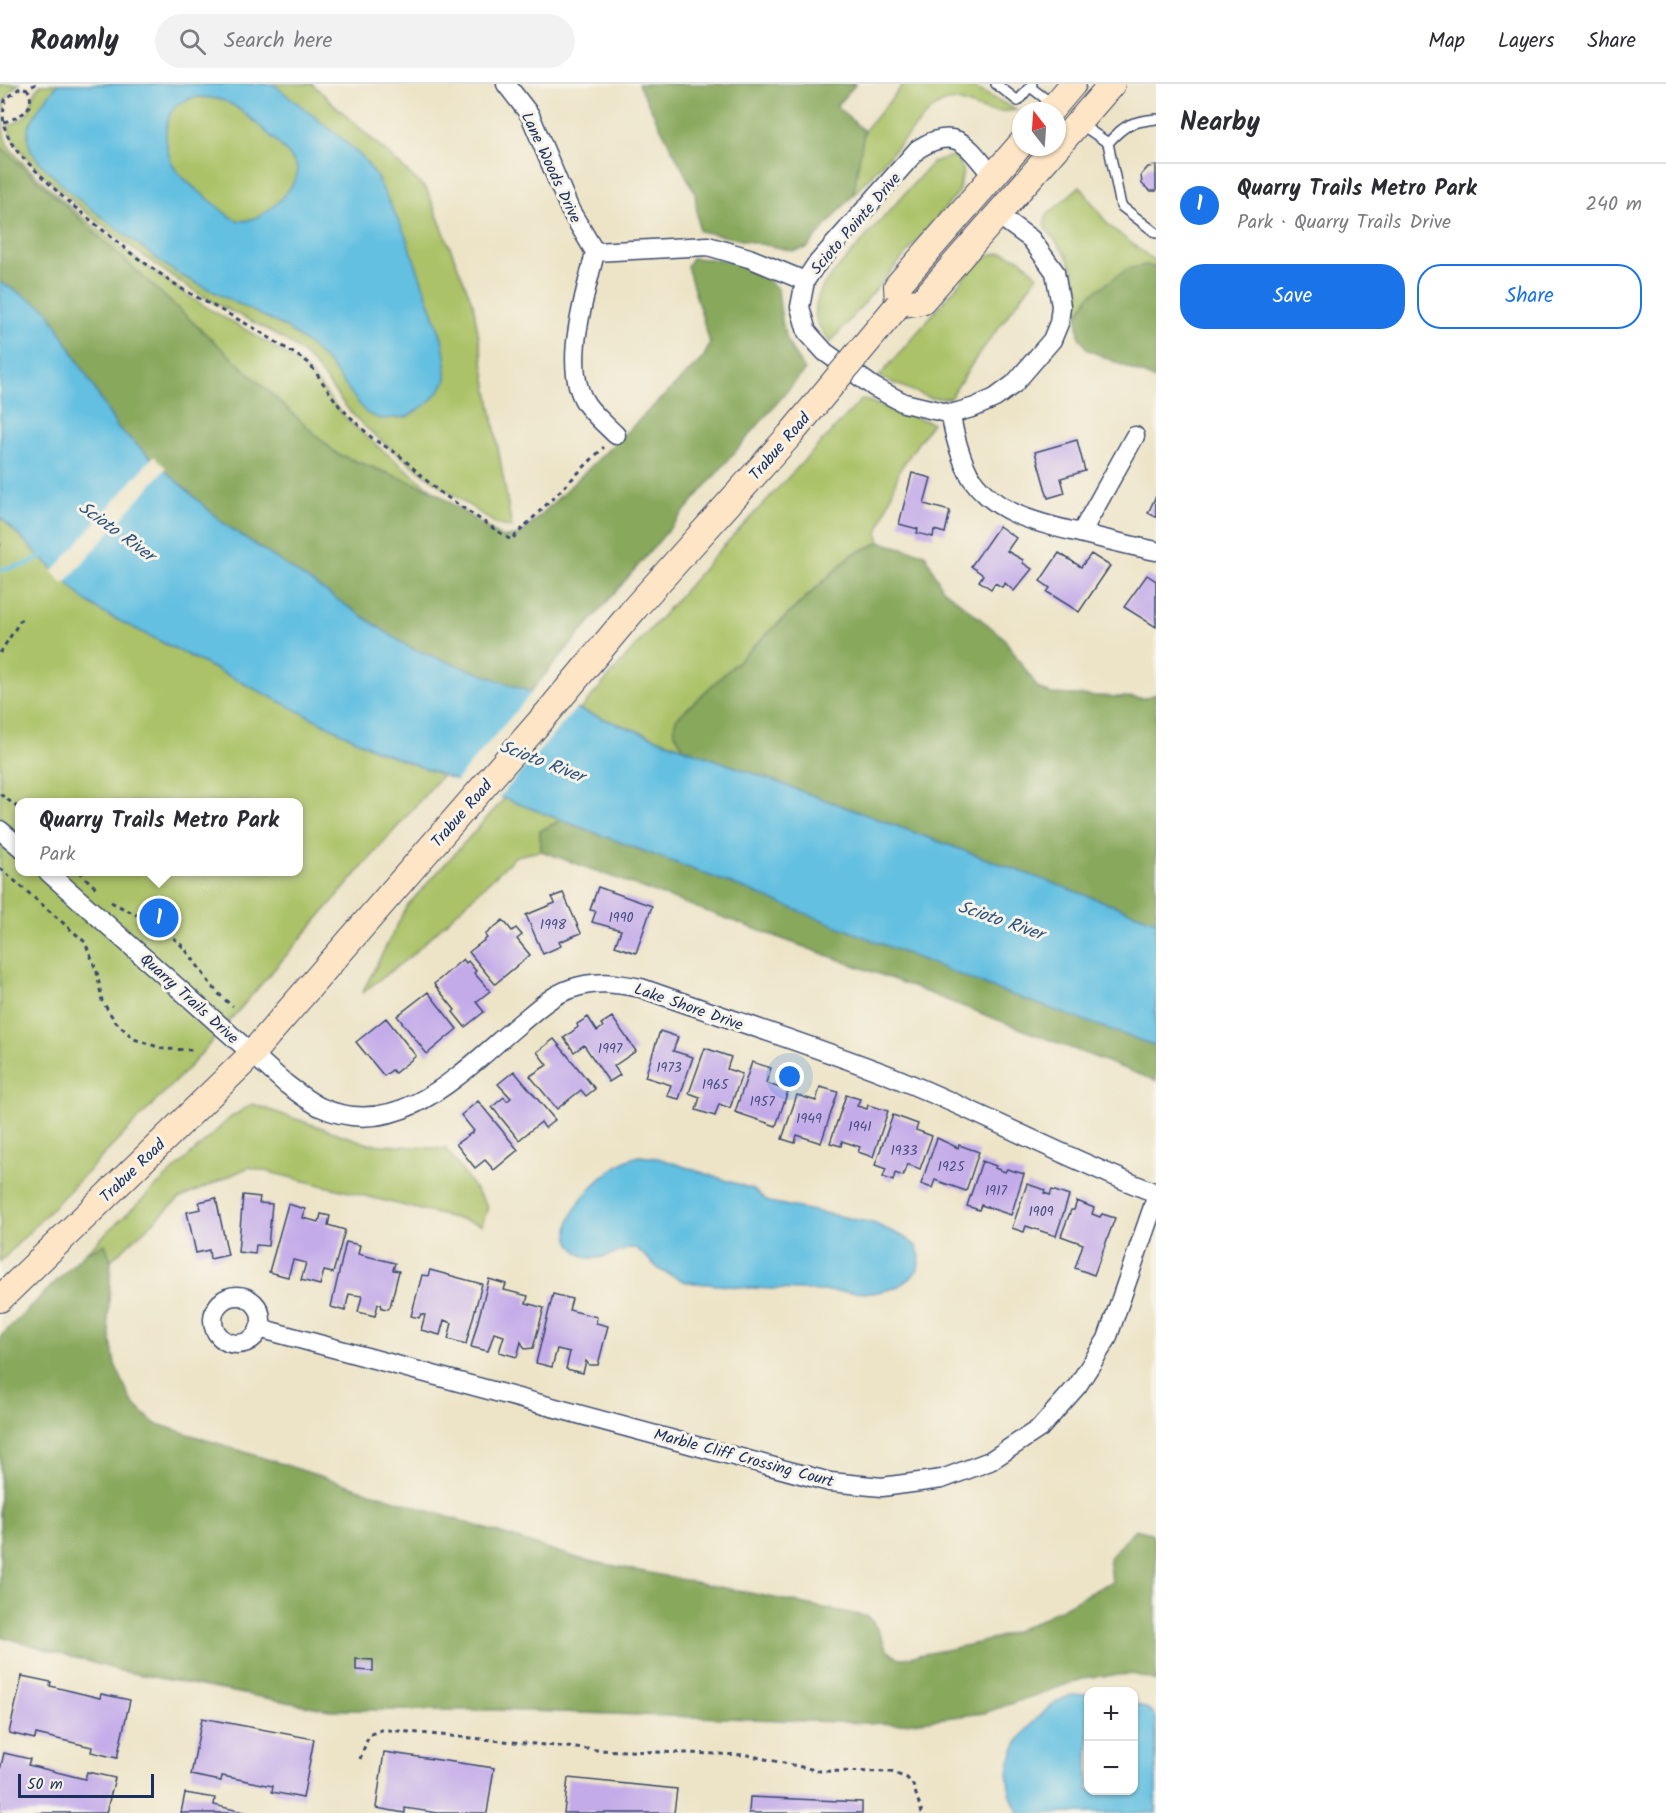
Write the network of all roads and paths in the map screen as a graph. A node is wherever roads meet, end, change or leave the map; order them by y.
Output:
1 (36, 84) edge
2 (506, 84) edge
3 (996, 84) edge
4 (1073, 84) edge
5 (1112, 84) edge
6 (1031, 86) edge
7 (27, 89) junction
8 (1047, 102) edge
9 (1058, 102) edge
10 (1156, 119) edge
11 (4, 122) junction
12 (1079, 123) junction
13 (1108, 143) junction
14 (1012, 154) edge
15 (992, 175) junction
16 (998, 215) junction
17 (1156, 233) edge
18 (595, 252) junction
19 (805, 281) junction
20 (898, 304) junction
21 (951, 414) junction
22 (616, 435) joint
23 (1135, 436) dead end
24 (1081, 533) junction
25 (1156, 551) edge
26 (22, 618) dead end
27 (0, 652) edge
28 (0, 794) edge
29 (15, 805) edge
30 (0, 830) edge
31 (15, 843) edge
32 (0, 868) edge
33 (53, 876) edge
34 (83, 876) edge
35 (101, 892) dead end
36 (106, 897) dead end
37 (232, 1006) dead end
38 (195, 1050) dead end
39 (252, 1053) junction
40 (1156, 1196) edge
41 (0, 1299) edge
42 (259, 1328) dead end
43 (360, 1759) dead end
44 (922, 1813) edge

1 - 7 path
2 - 18 street, Lane Woods Drive
3 - 6 lane
4 - 9 main road
5 - 12 main road
6 - 8 lane
7 - 11 path
7 - 11 path
10 - 13 lane
11 - 22 path
12 - 13 lane
12 - 16 main road
13 - 17 lane
14 - 15 main road, Trabue Road
15 - 19 street, Scioto Pointe Drive
15 - 20 main road, Trabue Road
16 - 20 main road
16 - 21 street
18 - 19 street
18 - 22 street
19 - 21 street, Scioto Pointe Drive
20 - 39 main road, Trabue Road, bridge
21 - 24 street
23 - 24 street
24 - 25 street
26 - 27 path
28 - 29 path
30 - 31 street
32 - 38 path
33 - 39 street, Quarry Trails Drive
34 - 35 path
36 - 37 path
39 - 40 street, Lake Shore Drive
39 - 41 main road, Trabue Road
40 - 42 street, Marble Cliff Crossing Court
43 - 44 path

